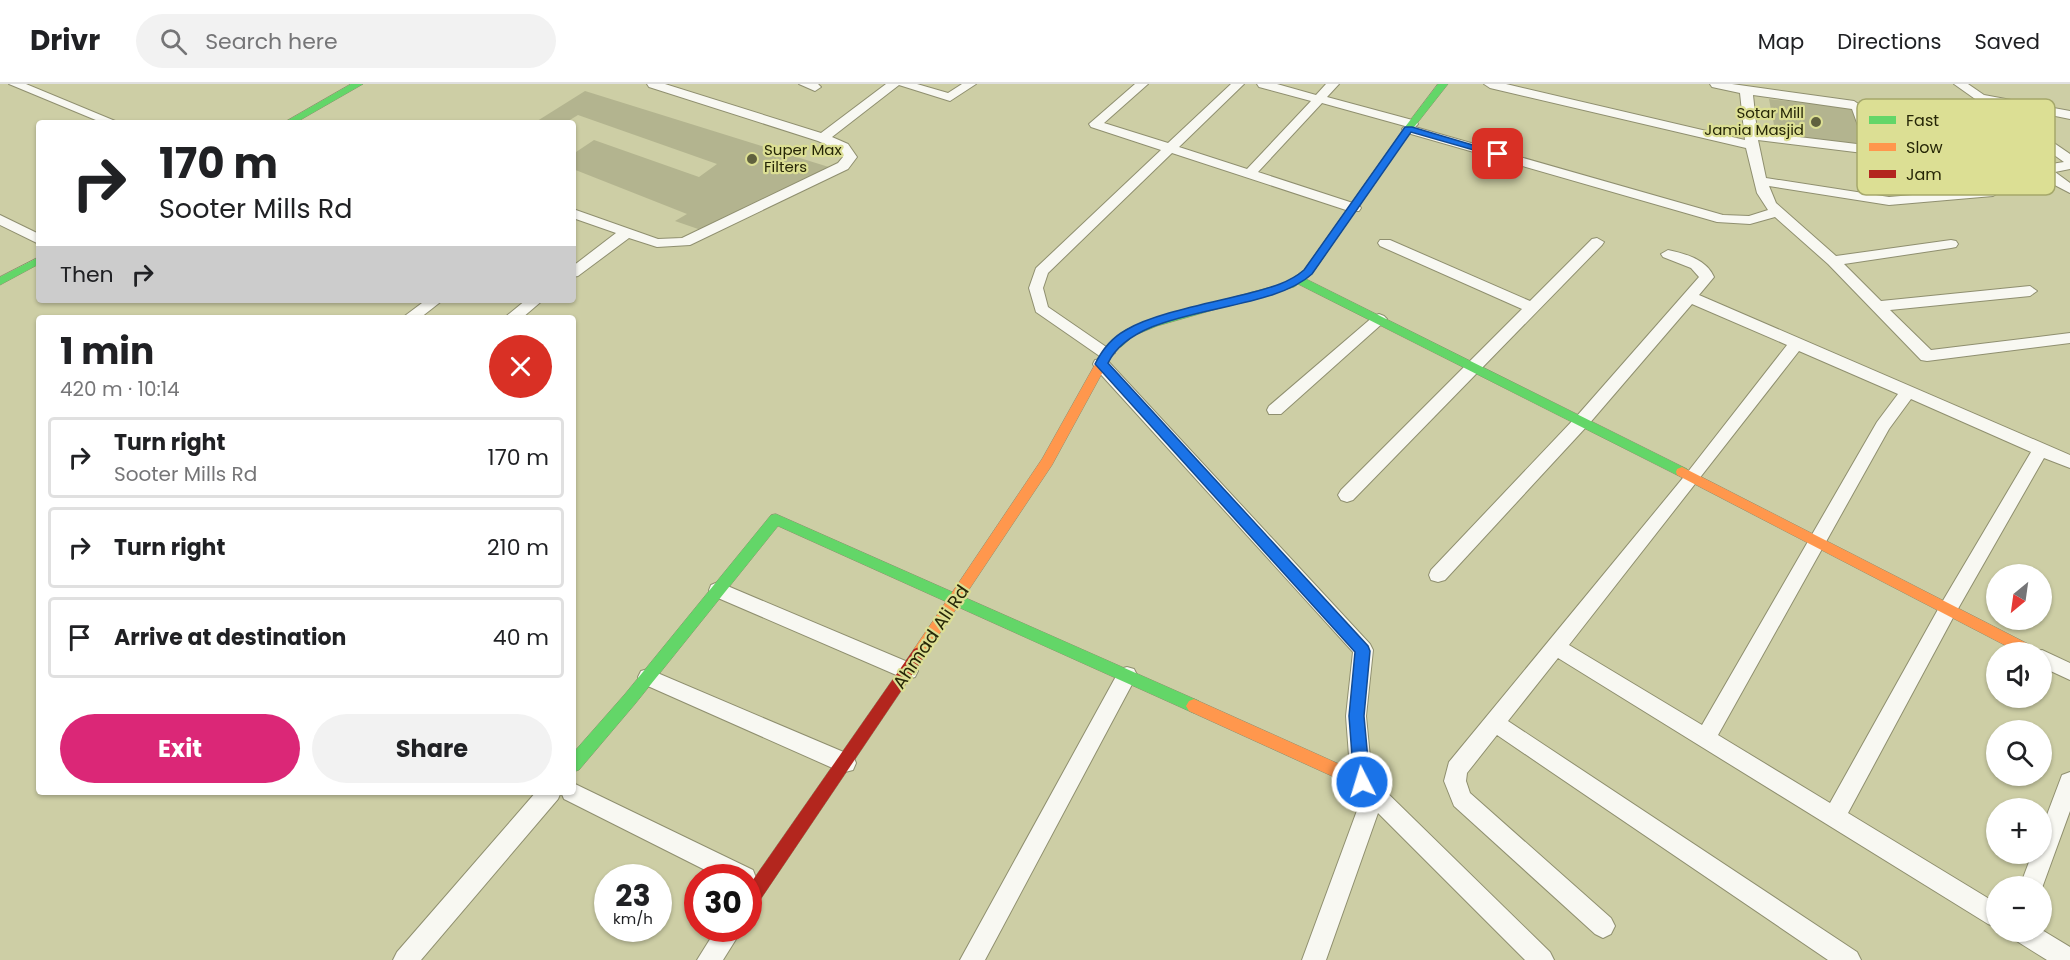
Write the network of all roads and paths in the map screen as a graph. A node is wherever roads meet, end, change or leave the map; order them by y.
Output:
1 (15, 84) edge
2 (358, 84) edge
3 (653, 84) edge
4 (894, 84) edge
5 (904, 84) edge
6 (970, 84) edge
7 (1142, 84) edge
8 (1238, 84) edge
9 (1263, 84) edge
10 (1334, 84) edge
11 (1443, 84) edge
12 (1491, 84) edge
13 (1716, 84) edge
14 (1960, 84) edge
15 (1518, 87) edge
16 (1780, 90) edge
17 (1746, 91) junction
18 (1977, 97) junction
19 (1320, 99) junction
20 (1980, 99) edge
21 (1987, 99) edge
22 (1857, 107) edge
23 (2055, 112) edge
24 (2070, 115) edge
25 (106, 120) edge
26 (293, 120) edge
27 (1410, 126) junction
28 (823, 138) junction
29 (1752, 140) junction
30 (1170, 148) junction
31 (1857, 149) edge
32 (2055, 150) edge
33 (2070, 160) edge
34 (2070, 165) edge
35 (2055, 167) edge
36 (1249, 174) junction
37 (2055, 180) edge
38 (1761, 181) junction
39 (2070, 189) edge
40 (1958, 195) edge
41 (1354, 208) junction
42 (1777, 212) junction
43 (576, 214) edge
44 (0, 219) edge
45 (627, 232) junction
46 (36, 238) edge
47 (1597, 242) dead end
48 (1385, 243) dead end
49 (1951, 244) dead end
50 (1668, 254) dead end
51 (1833, 261) junction
52 (36, 262) edge
53 (576, 271) edge
54 (1299, 280) junction
55 (0, 282) edge
56 (2030, 291) dead end
57 (1690, 297) junction
58 (432, 303) edge
59 (532, 303) edge
60 (1878, 306) junction
61 (1531, 307) junction
62 (414, 315) edge
63 (516, 315) edge
64 (1379, 319) junction
65 (2070, 338) edge
66 (1797, 343) junction
67 (1104, 358) junction
68 (1472, 366) junction
69 (1908, 392) junction
70 (1275, 410) dead end
71 (1582, 421) junction
72 (2041, 449) junction
73 (2070, 462) edge
74 (1693, 477) junction
75 (1347, 495) dead end
76 (1818, 542) junction
77 (1438, 575) dead end
78 (718, 590) junction
79 (957, 598) junction
80 (1948, 609) junction
81 (2012, 642) edge
82 (1556, 647) junction
83 (2052, 663) edge
84 (908, 671) junction
85 (2070, 672) edge
86 (1127, 675) junction
87 (648, 677) junction
88 (1496, 723) junction
89 (1705, 739) junction
90 (576, 761) edge
91 (845, 763) junction
92 (2070, 782) edge
93 (1368, 788) junction
94 (576, 794) edge
95 (547, 795) edge
96 (1834, 817) junction
97 (709, 864) edge
98 (762, 872) edge
99 (2035, 876) edge
100 (1986, 910) edge
101 (1603, 926) dead end
102 (721, 942) edge
103 (2039, 942) edge
104 (405, 960) edge
105 (709, 960) edge
106 (972, 960) edge
107 (1314, 960) edge
108 (1542, 960) edge
109 (1849, 960) edge
110 (2069, 960) edge

1 - 25 street
2 - 26 street
3 - 28 street
4 - 28 street
5 - 6 street
7 - 30 street
8 - 30 street
9 - 19 street
10 - 19 street
11 - 27 street
12 - 15 street
13 - 17 street
14 - 18 street
15 - 29 street
16 - 17 street
16 - 22 street
17 - 29 street
18 - 20 street
18 - 21 street
19 - 27 street
19 - 36 street
23 - 24 street
27 - 41 street
27 - 42 street
28 - 45 street
29 - 31 street
29 - 38 street
30 - 36 street
30 - 67 street
32 - 33 street
34 - 35 street
36 - 41 street
37 - 39 street
38 - 40 street
38 - 42 street
41 - 54 street
42 - 51 street
43 - 45 street
44 - 46 street
45 - 53 street
47 - 61 street
48 - 61 street
49 - 51 street
50 - 57 street
51 - 60 street
52 - 55 street
54 - 64 street
54 - 67 street, Ahmad Ali Rd
56 - 60 street
57 - 66 street
57 - 71 street
58 - 62 street
59 - 63 street
60 - 65 street
61 - 68 street
64 - 68 street
64 - 70 street
66 - 69 street
66 - 74 street
67 - 79 street, Ahmad Ali Rd
67 - 93 street
68 - 71 street
68 - 75 street
69 - 72 street
69 - 76 street
71 - 74 street
71 - 77 street
72 - 73 street
72 - 80 street
74 - 76 street
74 - 82 street
76 - 80 street
76 - 89 street
78 - 79 street
78 - 84 street
78 - 87 street
79 - 84 street, Ahmad Ali Rd
79 - 86 street
80 - 81 street
80 - 96 street
82 - 88 street
82 - 89 street
83 - 85 street
84 - 91 street, Ahmad Ali Rd
86 - 93 street
86 - 106 street
87 - 90 street
87 - 91 street
88 - 101 street
88 - 109 street
89 - 96 street
91 - 98 street, Ahmad Ali Rd
92 - 99 street
93 - 107 street
93 - 108 street
94 - 97 street
95 - 104 street
96 - 100 street
102 - 105 street
103 - 110 street

